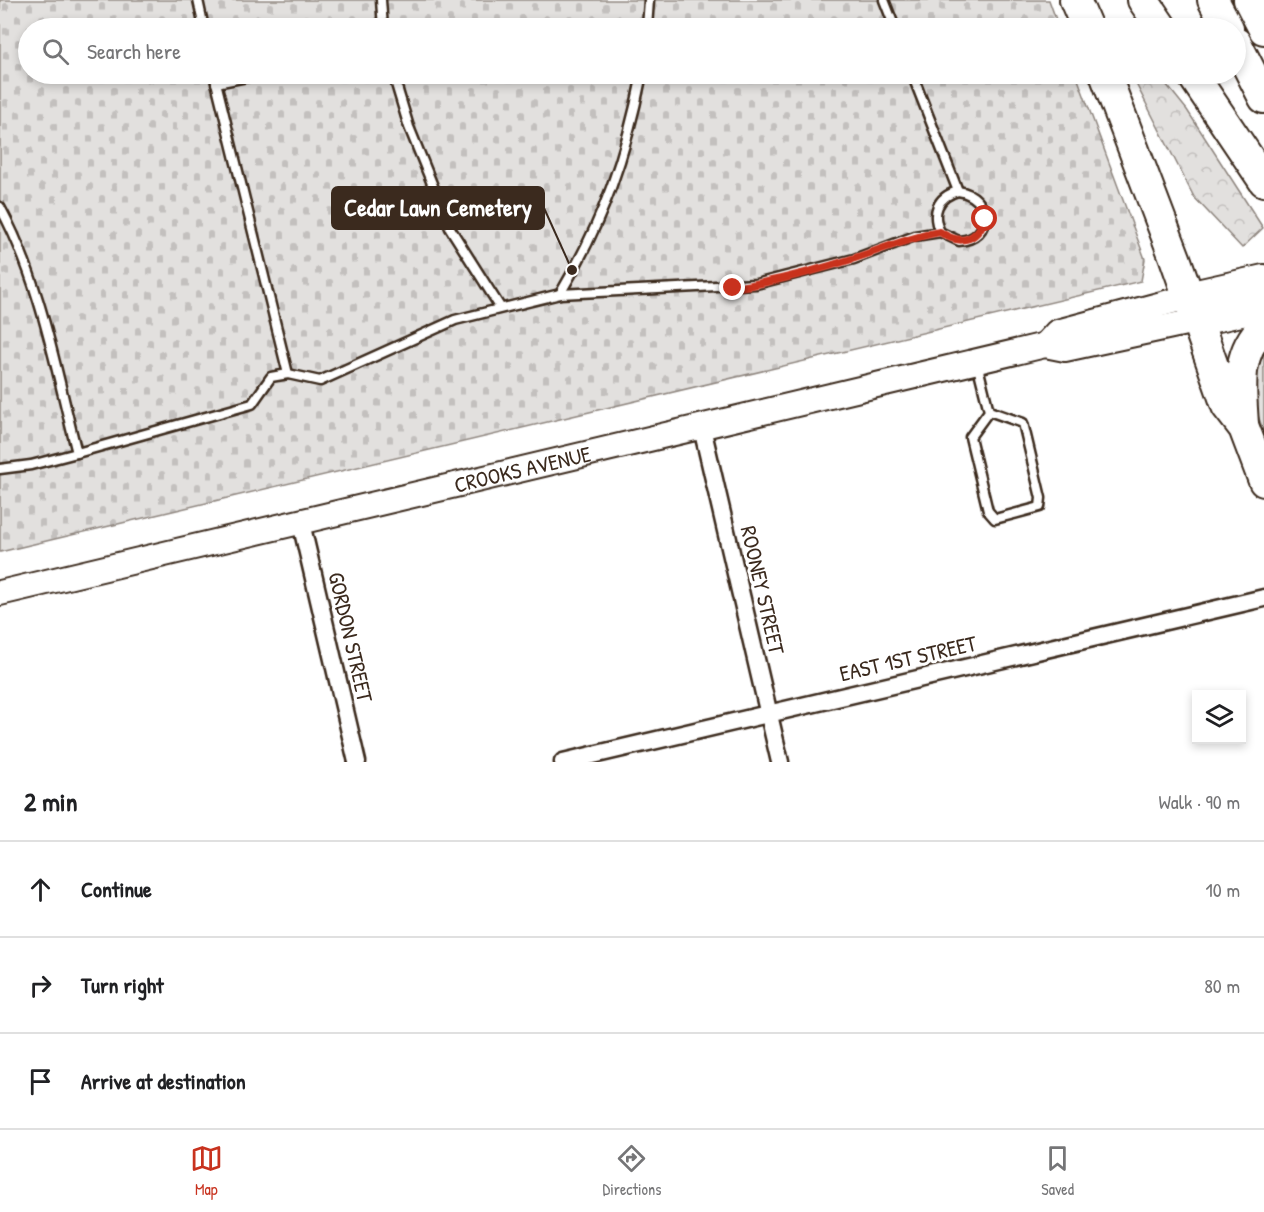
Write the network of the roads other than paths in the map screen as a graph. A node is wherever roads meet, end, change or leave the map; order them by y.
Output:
1 (198, 0) edge
2 (381, 0) edge
3 (649, 0) edge
4 (884, 0) edge
5 (1075, 0) edge
6 (1143, 0) edge
7 (1213, 0) edge
8 (1249, 0) edge
9 (202, 18) edge
10 (382, 18) edge
11 (648, 18) edge
12 (891, 18) edge
13 (1083, 18) edge
14 (1155, 18) edge
15 (1223, 18) edge
16 (1264, 29) edge
17 (1246, 63) edge
18 (216, 84) edge
19 (396, 84) edge
20 (640, 84) edge
21 (916, 84) edge
22 (1109, 84) edge
23 (1199, 84) edge
24 (1264, 98) edge
25 (1264, 181) edge
26 (958, 191) junction
27 (0, 207) edge
28 (940, 232) junction
29 (1264, 280) edge
30 (560, 294) junction
31 (1264, 306) edge
32 (500, 307) junction
33 (1192, 309) junction
34 (1264, 327) edge
35 (977, 363) junction
36 (288, 374) junction
37 (989, 411) junction
38 (702, 428) junction
39 (1244, 428) junction
40 (77, 453) junction
41 (0, 469) edge
42 (1264, 481) edge
43 (301, 523) junction
44 (0, 593) edge
45 (1264, 598) edge
46 (769, 714) junction
47 (357, 762) edge
48 (563, 762) edge
49 (780, 762) edge

1 - 9 lane
2 - 10 lane
3 - 11 lane
4 - 12 lane
5 - 13 highway
6 - 14 highway
7 - 15 highway
8 - 16 highway
17 - 24 highway
18 - 36 lane
19 - 32 lane
20 - 30 lane
21 - 26 lane
22 - 33 highway
23 - 25 highway
26 - 28 lane
26 - 28 lane
27 - 40 lane
28 - 30 lane
29 - 33 highway
30 - 32 lane
31 - 33 highway
32 - 36 lane
33 - 35 street, CROOKS AVENUE
33 - 39 highway
34 - 39 highway
35 - 37 lane
35 - 38 street, CROOKS AVENUE
36 - 40 lane
37 - 37 lane
38 - 43 street, CROOKS AVENUE
38 - 46 street, ROONEY STREET
39 - 42 highway
40 - 41 lane
43 - 44 street, CROOKS AVENUE
43 - 47 street, GORDON STREET
45 - 46 street, EAST 1ST STREET
46 - 48 street, EAST 1ST STREET
46 - 49 street, ROONEY STREET

